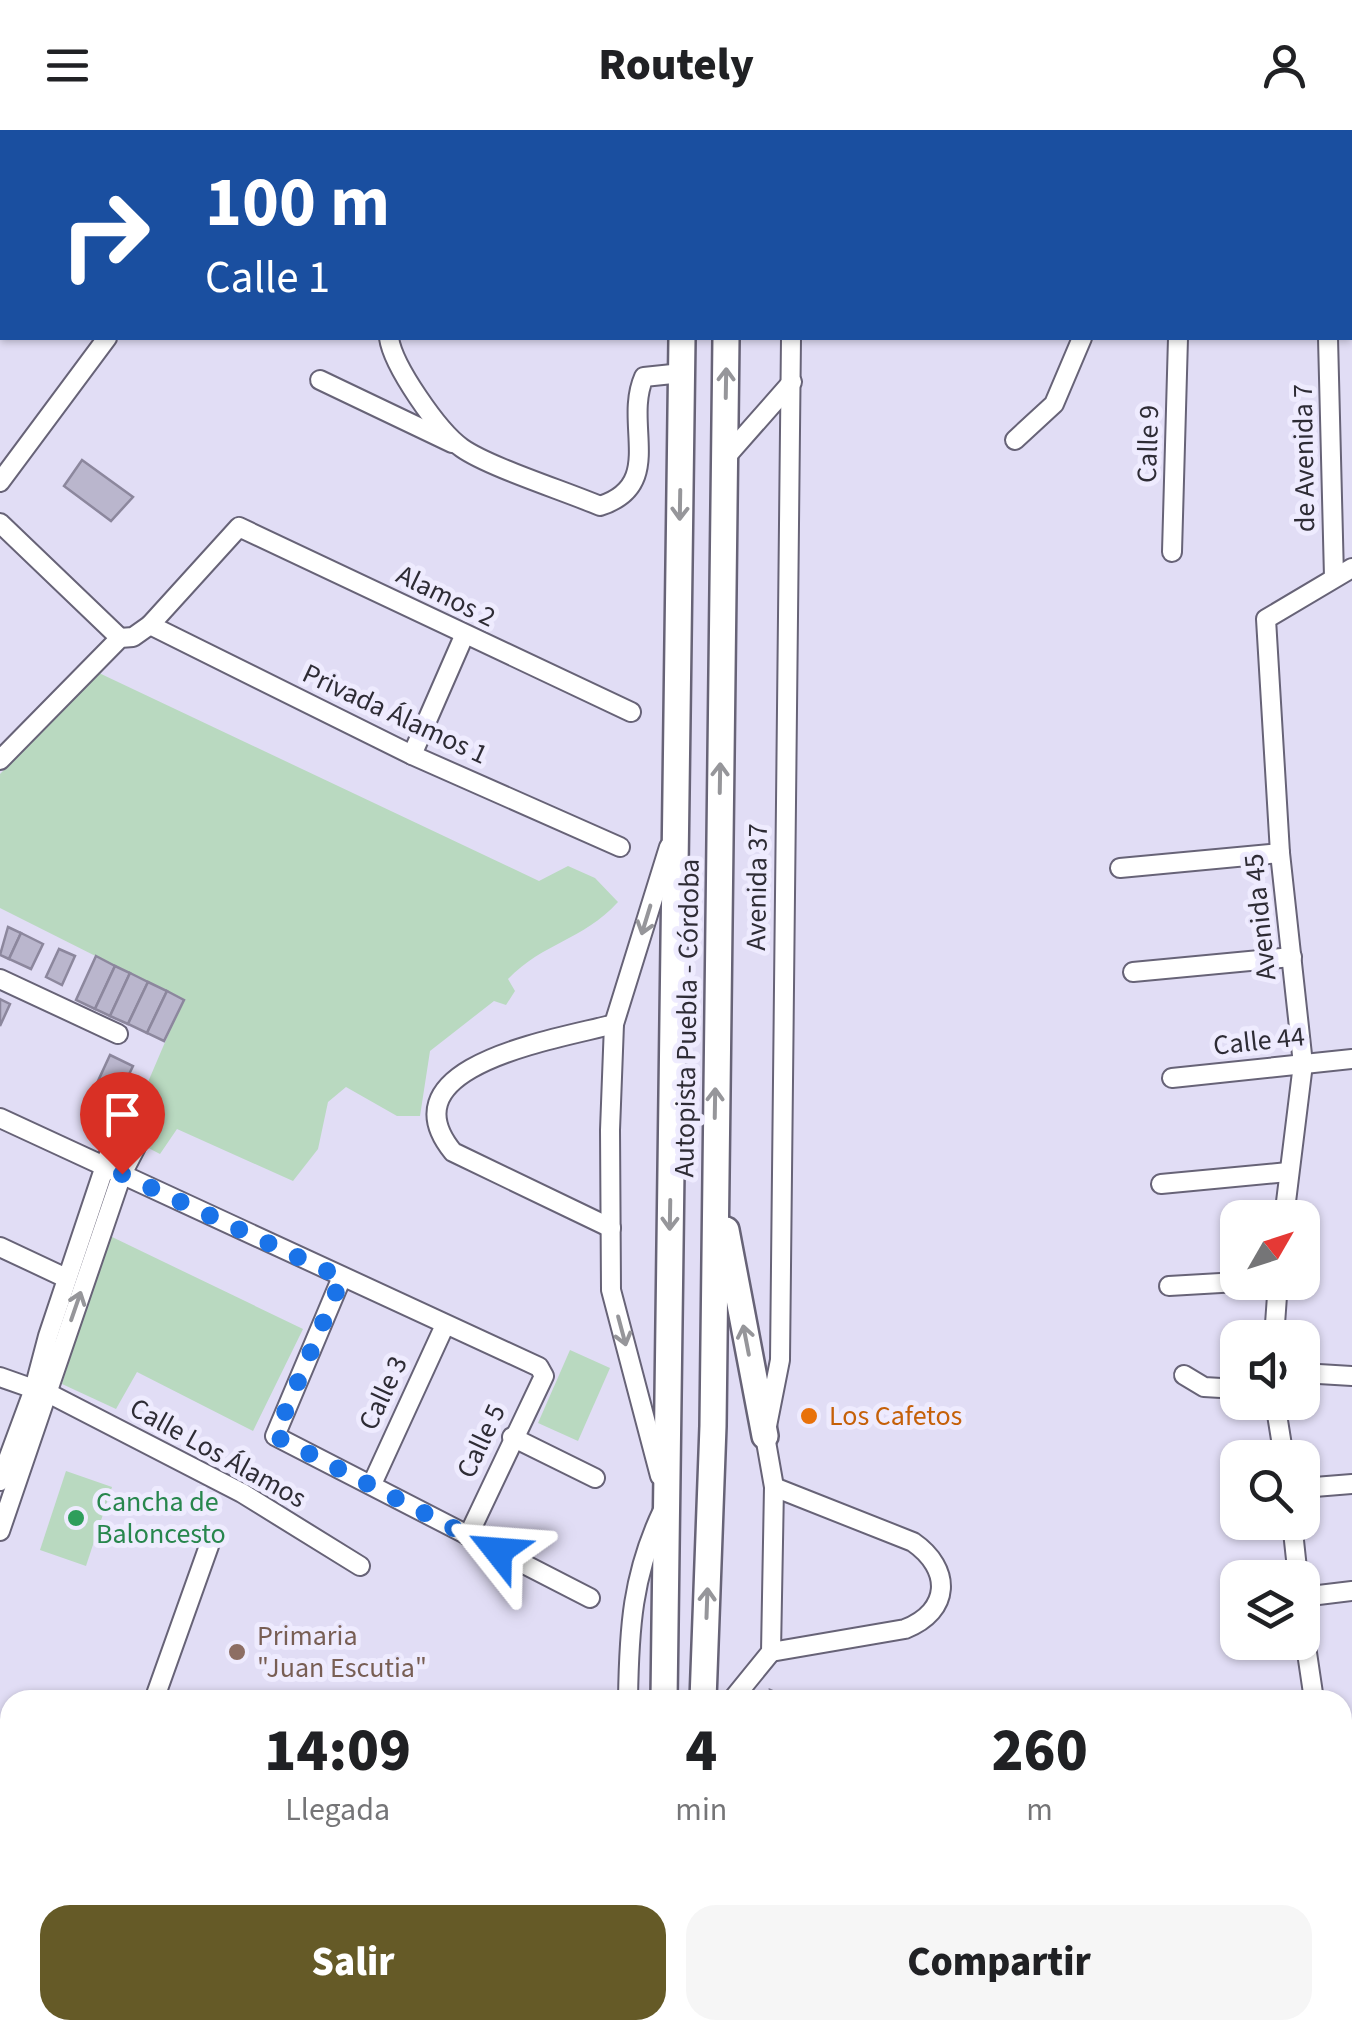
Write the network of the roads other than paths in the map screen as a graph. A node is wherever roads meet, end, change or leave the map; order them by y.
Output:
1 (106, 340) edge
2 (389, 340) edge
3 (682, 340) edge
4 (726, 340) edge
5 (791, 340) edge
6 (1081, 340) edge
7 (1178, 340) edge
8 (1328, 340) edge
9 (682, 373) junction
10 (320, 380) dead end
11 (792, 382) junction
12 (1014, 440) dead end
13 (462, 448) junction
14 (725, 458) junction
15 (0, 482) edge
16 (0, 523) edge
17 (1172, 552) dead end
18 (1352, 568) edge
19 (1334, 577) junction
20 (150, 625) junction
21 (464, 636) junction
22 (120, 638) junction
23 (631, 712) dead end
24 (412, 755) junction
25 (0, 760) edge
26 (676, 827) junction
27 (620, 847) dead end
28 (1280, 853) junction
29 (1120, 868) dead end
30 (1292, 957) junction
31 (1133, 972) dead end
32 (0, 979) edge
33 (614, 1024) junction
34 (118, 1034) dead end
35 (1352, 1059) edge
36 (1302, 1064) junction
37 (1172, 1078) dead end
38 (0, 1118) edge
39 (115, 1136) dead end
40 (136, 1147) dead end
41 (714, 1162) junction
42 (114, 1170) junction
43 (1288, 1172) junction
44 (1161, 1184) dead end
45 (1286, 1200) edge
46 (611, 1228) junction
47 (0, 1247) edge
48 (66, 1278) junction
49 (342, 1278) junction
50 (1220, 1283) edge
51 (1169, 1286) dead end
52 (445, 1325) junction
53 (56, 1338) junction
54 (1184, 1375) dead end
55 (1320, 1375) edge
56 (1352, 1376) edge
57 (0, 1377) edge
58 (1220, 1388) edge
59 (41, 1391) junction
60 (765, 1436) junction
61 (512, 1437) junction
62 (595, 1478) dead end
63 (0, 1480) edge
64 (372, 1484) junction
65 (1352, 1484) edge
66 (774, 1487) junction
67 (1320, 1487) edge
68 (667, 1501) junction
69 (0, 1531) edge
70 (468, 1536) junction
71 (210, 1543) dead end
72 (360, 1566) dead end
73 (1352, 1591) edge
74 (1320, 1594) edge
75 (590, 1598) dead end
76 (771, 1652) junction
77 (1308, 1660) edge
78 (158, 1690) edge
79 (628, 1690) edge
80 (664, 1690) edge
81 (703, 1690) edge
82 (740, 1690) edge
83 (1313, 1690) edge

1 - 15 street
2 - 13 street
3 - 9 highway, Autopista Puebla - Córdoba
14 -> 4 highway, Autopista Puebla - Córdoba
5 - 11 street, Avenida 37
6 - 12 street
7 - 17 street, Calle 9
8 - 19 street, de Avenida 7
9 - 13 street
9 -> 26 highway, Autopista Puebla - Córdoba
10 - 13 street
11 - 14 street
11 - 60 street, Avenida 37
41 -> 14 highway, Autopista Puebla - Córdoba
16 - 22 street
18 - 19 street
19 - 28 street, Avenida 45
20 - 21 street, Alamos 2
20 - 22 street
20 - 24 street, Privada Álamos 1
21 - 23 street, Alamos 2
21 - 24 street
22 - 25 street
24 - 27 street, Privada Álamos 1
26 -> 33 street
26 -> 68 highway, Autopista Puebla - Córdoba
28 - 29 street
28 - 30 street, Avenida 45
30 - 31 street
30 - 36 street, Avenida 45
32 - 34 street
33 - 46 street
33 - 46 street
35 - 36 street, Calle 44
36 - 37 street, Calle 44
36 - 43 street, Avenida 45
38 - 42 street
39 - 42 street
40 - 42 street
60 -> 41 highway
81 -> 41 highway, Autopista Puebla - Córdoba
42 - 48 street
42 - 49 street
53 -> 42 street
43 - 44 street
43 - 45 street, Avenida 45
46 -> 68 street
47 - 48 street
48 - 53 street
49 - 52 street
49 - 64 street
50 - 51 street
52 - 61 street, Calle 5
52 - 64 street, Calle 3
53 - 59 street
54 - 58 street
55 - 56 street
57 - 59 street, Calle Los Álamos
59 - 63 street
59 - 69 street
59 - 72 street, Calle Los Álamos
60 - 66 street
61 - 62 street
61 - 70 street, Calle 5
64 - 70 street
65 - 67 street
66 - 76 street
66 - 76 street
68 - 79 street
68 - 80 highway, Autopista Puebla - Córdoba
70 - 75 street
71 - 78 street
73 - 74 street
76 - 82 street
77 - 83 street

